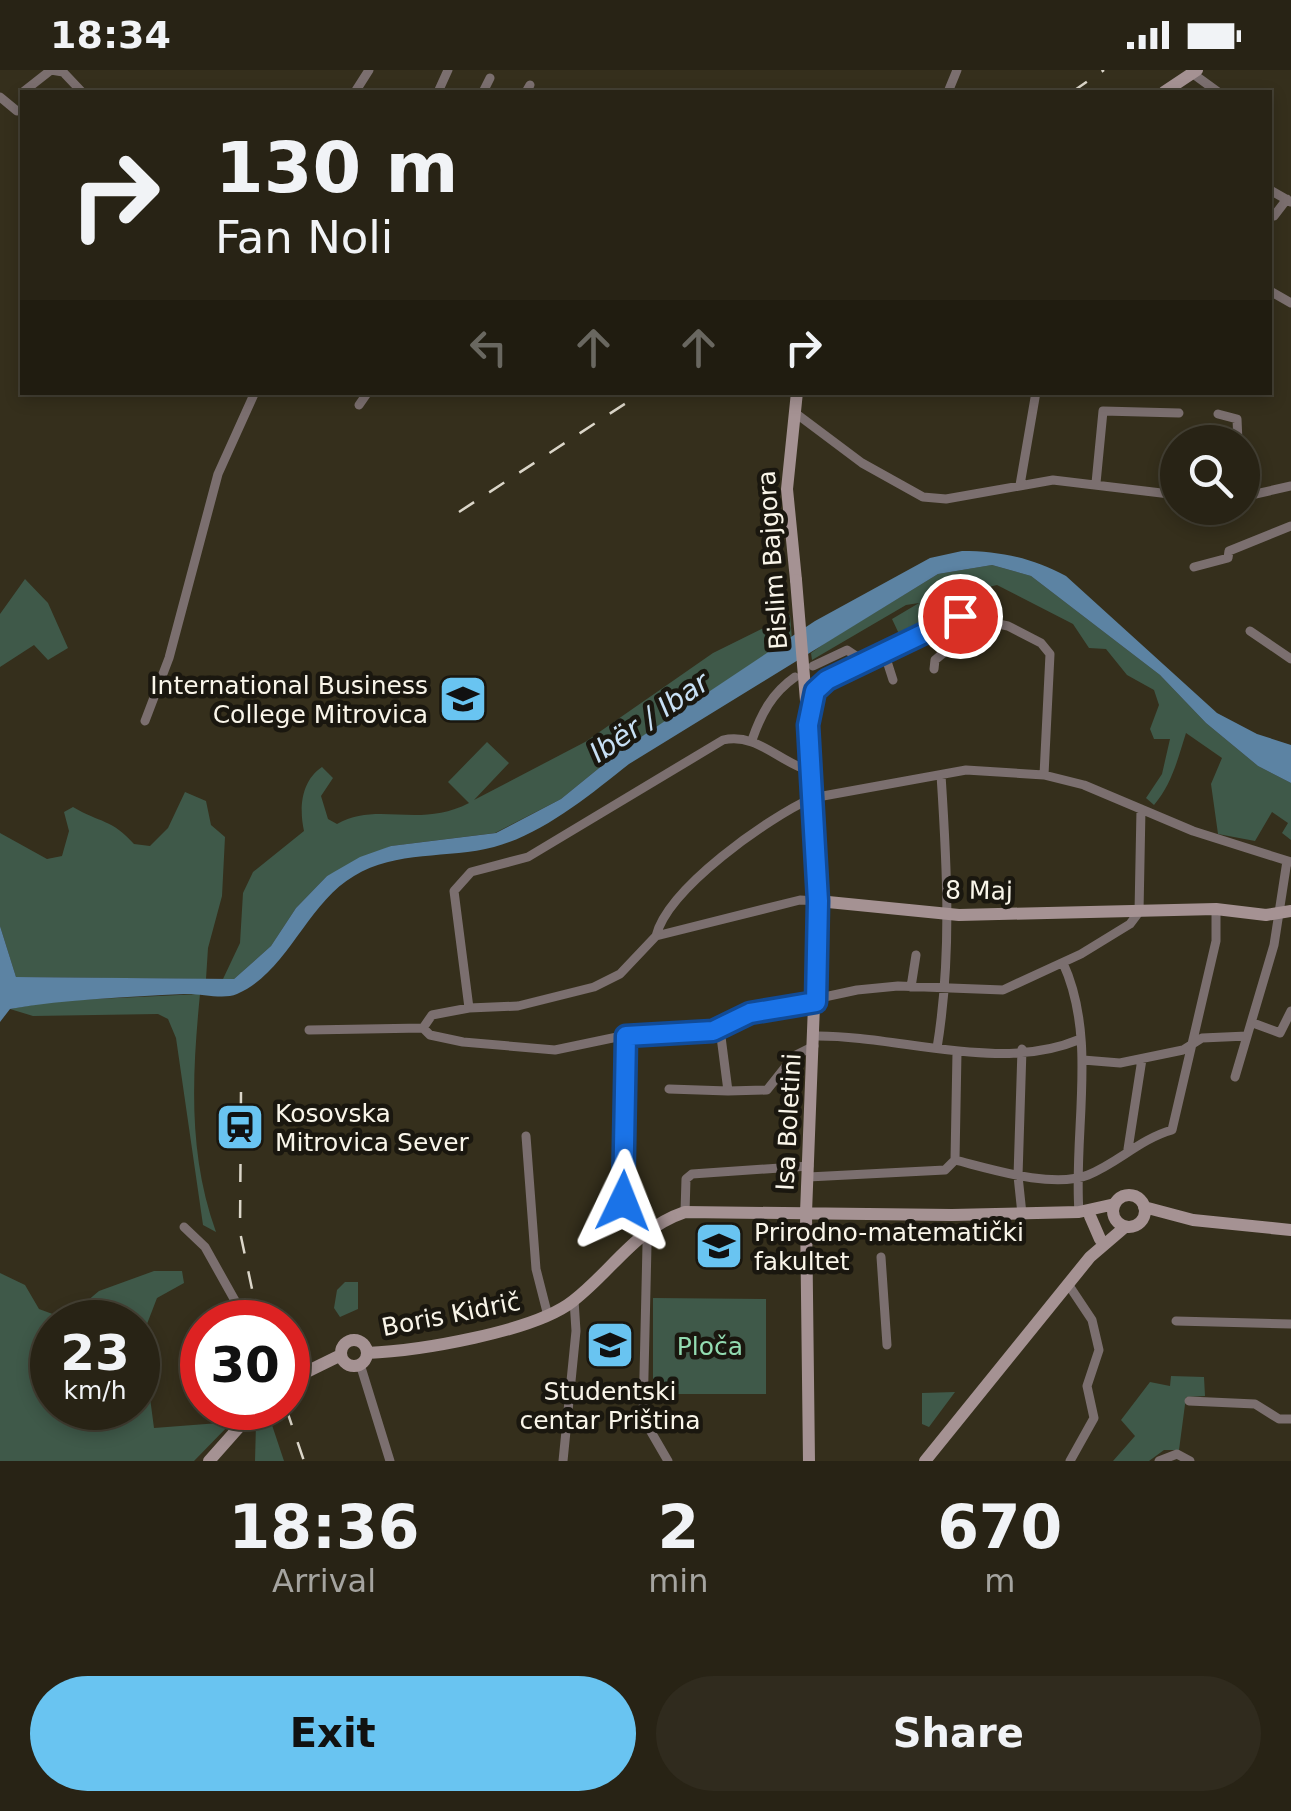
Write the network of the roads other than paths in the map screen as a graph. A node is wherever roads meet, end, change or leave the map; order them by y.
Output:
1 (51, 70) edge
2 (1194, 72) edge
3 (490, 78) dead end
4 (27, 90) edge
5 (80, 90) edge
6 (484, 90) edge
7 (1167, 90) edge
8 (1216, 90) edge
9 (0, 97) edge
10 (20, 98) edge
11 (1289, 200) edge
12 (1274, 216) dead end
13 (254, 395) edge
14 (366, 395) edge
15 (796, 395) edge
16 (1035, 395) edge
17 (359, 406) dead end
18 (793, 410) junction
19 (1179, 413) dead end
20 (1218, 414) dead end
21 (1237, 425) edge
22 (1096, 483) junction
23 (1020, 485) junction
24 (1291, 486) edge
25 (1260, 492) edge
26 (1160, 493) edge
27 (1291, 526) edge
28 (1194, 567) dead end
29 (944, 625) junction
30 (1250, 631) dead end
31 (886, 654) junction
32 (1291, 660) edge
33 (865, 662) junction
34 (813, 666) dead end
35 (934, 669) dead end
36 (795, 677) dead end
37 (893, 680) dead end
38 (145, 721) dead end
39 (808, 725) junction
40 (752, 740) junction
41 (810, 771) junction
42 (940, 775) junction
43 (1044, 775) junction
44 (812, 798) junction
45 (1140, 808) junction
46 (1289, 862) edge
47 (818, 901) junction
48 (1216, 908) junction
49 (1139, 912) junction
50 (1284, 913) edge
51 (947, 914) junction
52 (656, 936) junction
53 (916, 955) dead end
54 (1062, 964) junction
55 (910, 986) junction
56 (944, 988) junction
57 (816, 1002) junction
58 (469, 1008) junction
59 (1291, 1011) edge
60 (1252, 1022) junction
61 (423, 1028) junction
62 (720, 1029) junction
63 (310, 1030) dead end
64 (626, 1036) junction
65 (1247, 1036) junction
66 (1078, 1040) junction
67 (814, 1041) junction
68 (1192, 1045) junction
69 (937, 1048) junction
70 (1022, 1050) junction
71 (956, 1052) junction
72 (1142, 1059) junction
73 (1082, 1060) junction
74 (1235, 1077) dead end
75 (669, 1089) dead end
76 (728, 1091) junction
77 (526, 1136) dead end
78 (1128, 1150) junction
79 (955, 1160) junction
80 (808, 1172) junction
81 (1018, 1176) junction
82 (1077, 1178) junction
83 (1144, 1207) junction
84 (685, 1212) junction
85 (806, 1213) junction
86 (1022, 1214) junction
87 (1084, 1214) junction
88 (1122, 1218) junction
89 (1182, 1218) junction
90 (184, 1227) dead end
91 (646, 1230) junction
92 (1291, 1230) edge
93 (1100, 1239) junction
94 (881, 1256) dead end
95 (1090, 1257) junction
96 (1068, 1284) junction
97 (234, 1300) edge
98 (574, 1300) junction
99 (548, 1317) junction
100 (1176, 1321) dead end
101 (1291, 1324) edge
102 (887, 1345) dead end
103 (341, 1356) junction
104 (363, 1359) junction
105 (310, 1371) edge
106 (1189, 1401) dead end
107 (1291, 1419) edge
108 (236, 1430) edge
109 (208, 1461) edge
110 (390, 1461) edge
111 (563, 1461) edge
112 (668, 1461) edge
113 (809, 1461) edge
114 (925, 1461) edge
115 (1070, 1461) edge
116 (1160, 1461) edge
117 (1190, 1461) edge

1 - 4 street
1 - 5 street
2 - 7 main road
2 - 8 street
3 - 6 street
9 - 10 street
11 - 12 street
13 - 38 street
14 - 17 street
15 - 18 main road, Bislim Bajgora
16 - 23 street
18 - 23 street
18 - 39 main road, Bislim Bajgora, bridge
19 - 22 street
20 - 21 street
22 - 23 street
22 - 26 street
24 - 25 street
27 - 28 street
29 - 31 street
29 - 35 street
29 - 43 street
30 - 32 street
31 - 33 street
31 - 37 street
33 - 34 street
33 - 39 street
36 - 40 street
39 - 41 main road, Isa Boletini
40 - 41 street
40 - 58 street
41 - 44 main road, Isa Boletini
42 - 43 street
42 - 44 street
42 - 51 street
43 - 45 street
44 - 47 main road, Isa Boletini
44 - 52 street
45 - 46 street
45 - 49 street
46 - 50 street
47 - 51 main road, 8 Maj
47 - 52 street
47 - 57 main road, Isa Boletini
48 - 49 main road, 8 Maj
48 - 50 main road, 8 Maj
48 - 68 street
49 - 51 main road, 8 Maj
49 - 54 street
50 - 60 street
51 - 56 street
52 - 58 street
53 - 55 street
54 - 56 street
54 - 66 street
55 - 56 street
55 - 57 street
56 - 69 street
57 - 62 street
57 - 67 main road, Isa Boletini
58 - 61 street
59 - 60 street
60 - 65 street
61 - 63 street
61 - 64 street
62 - 64 street
62 - 76 street
64 - 91 street
65 - 68 street
65 - 74 street
66 - 70 street
66 - 73 street
67 - 69 street
67 - 76 street
67 - 80 main road, Isa Boletini
68 - 72 street
68 - 78 street
69 - 71 street
70 - 71 street
70 - 81 street
71 - 79 street
72 - 73 street
72 - 78 street
73 - 82 street
75 - 76 street
77 - 99 street
78 - 82 street
79 - 80 street
79 - 81 street
80 - 84 street
80 - 85 main road, Isa Boletini
81 - 82 street
81 - 86 street
82 - 87 street
83 - 88 main road
83 - 88 main road
83 - 89 main road
84 - 85 main road, Boris Kidrič
84 - 91 main road, Boris Kidrič
85 - 86 main road, Boris Kidrič
85 - 113 main road, Isa Boletini
86 - 87 main road, Boris Kidrič
87 - 88 main road, Boris Kidrič
87 - 93 main road
88 - 89 main road
88 - 93 main road
88 - 95 main road
89 - 92 main road
90 - 97 street
91 - 98 main road, Boris Kidrič
91 - 112 street
93 - 95 main road
94 - 102 street
95 - 96 main road
96 - 114 main road
96 - 115 street
98 - 99 main road, Boris Kidrič
98 - 111 street
99 - 104 main road, Boris Kidrič
100 - 101 street
103 - 104 main road
103 - 104 main road
103 - 105 main road
104 - 110 street
106 - 107 street
108 - 109 main road
116 - 117 street

